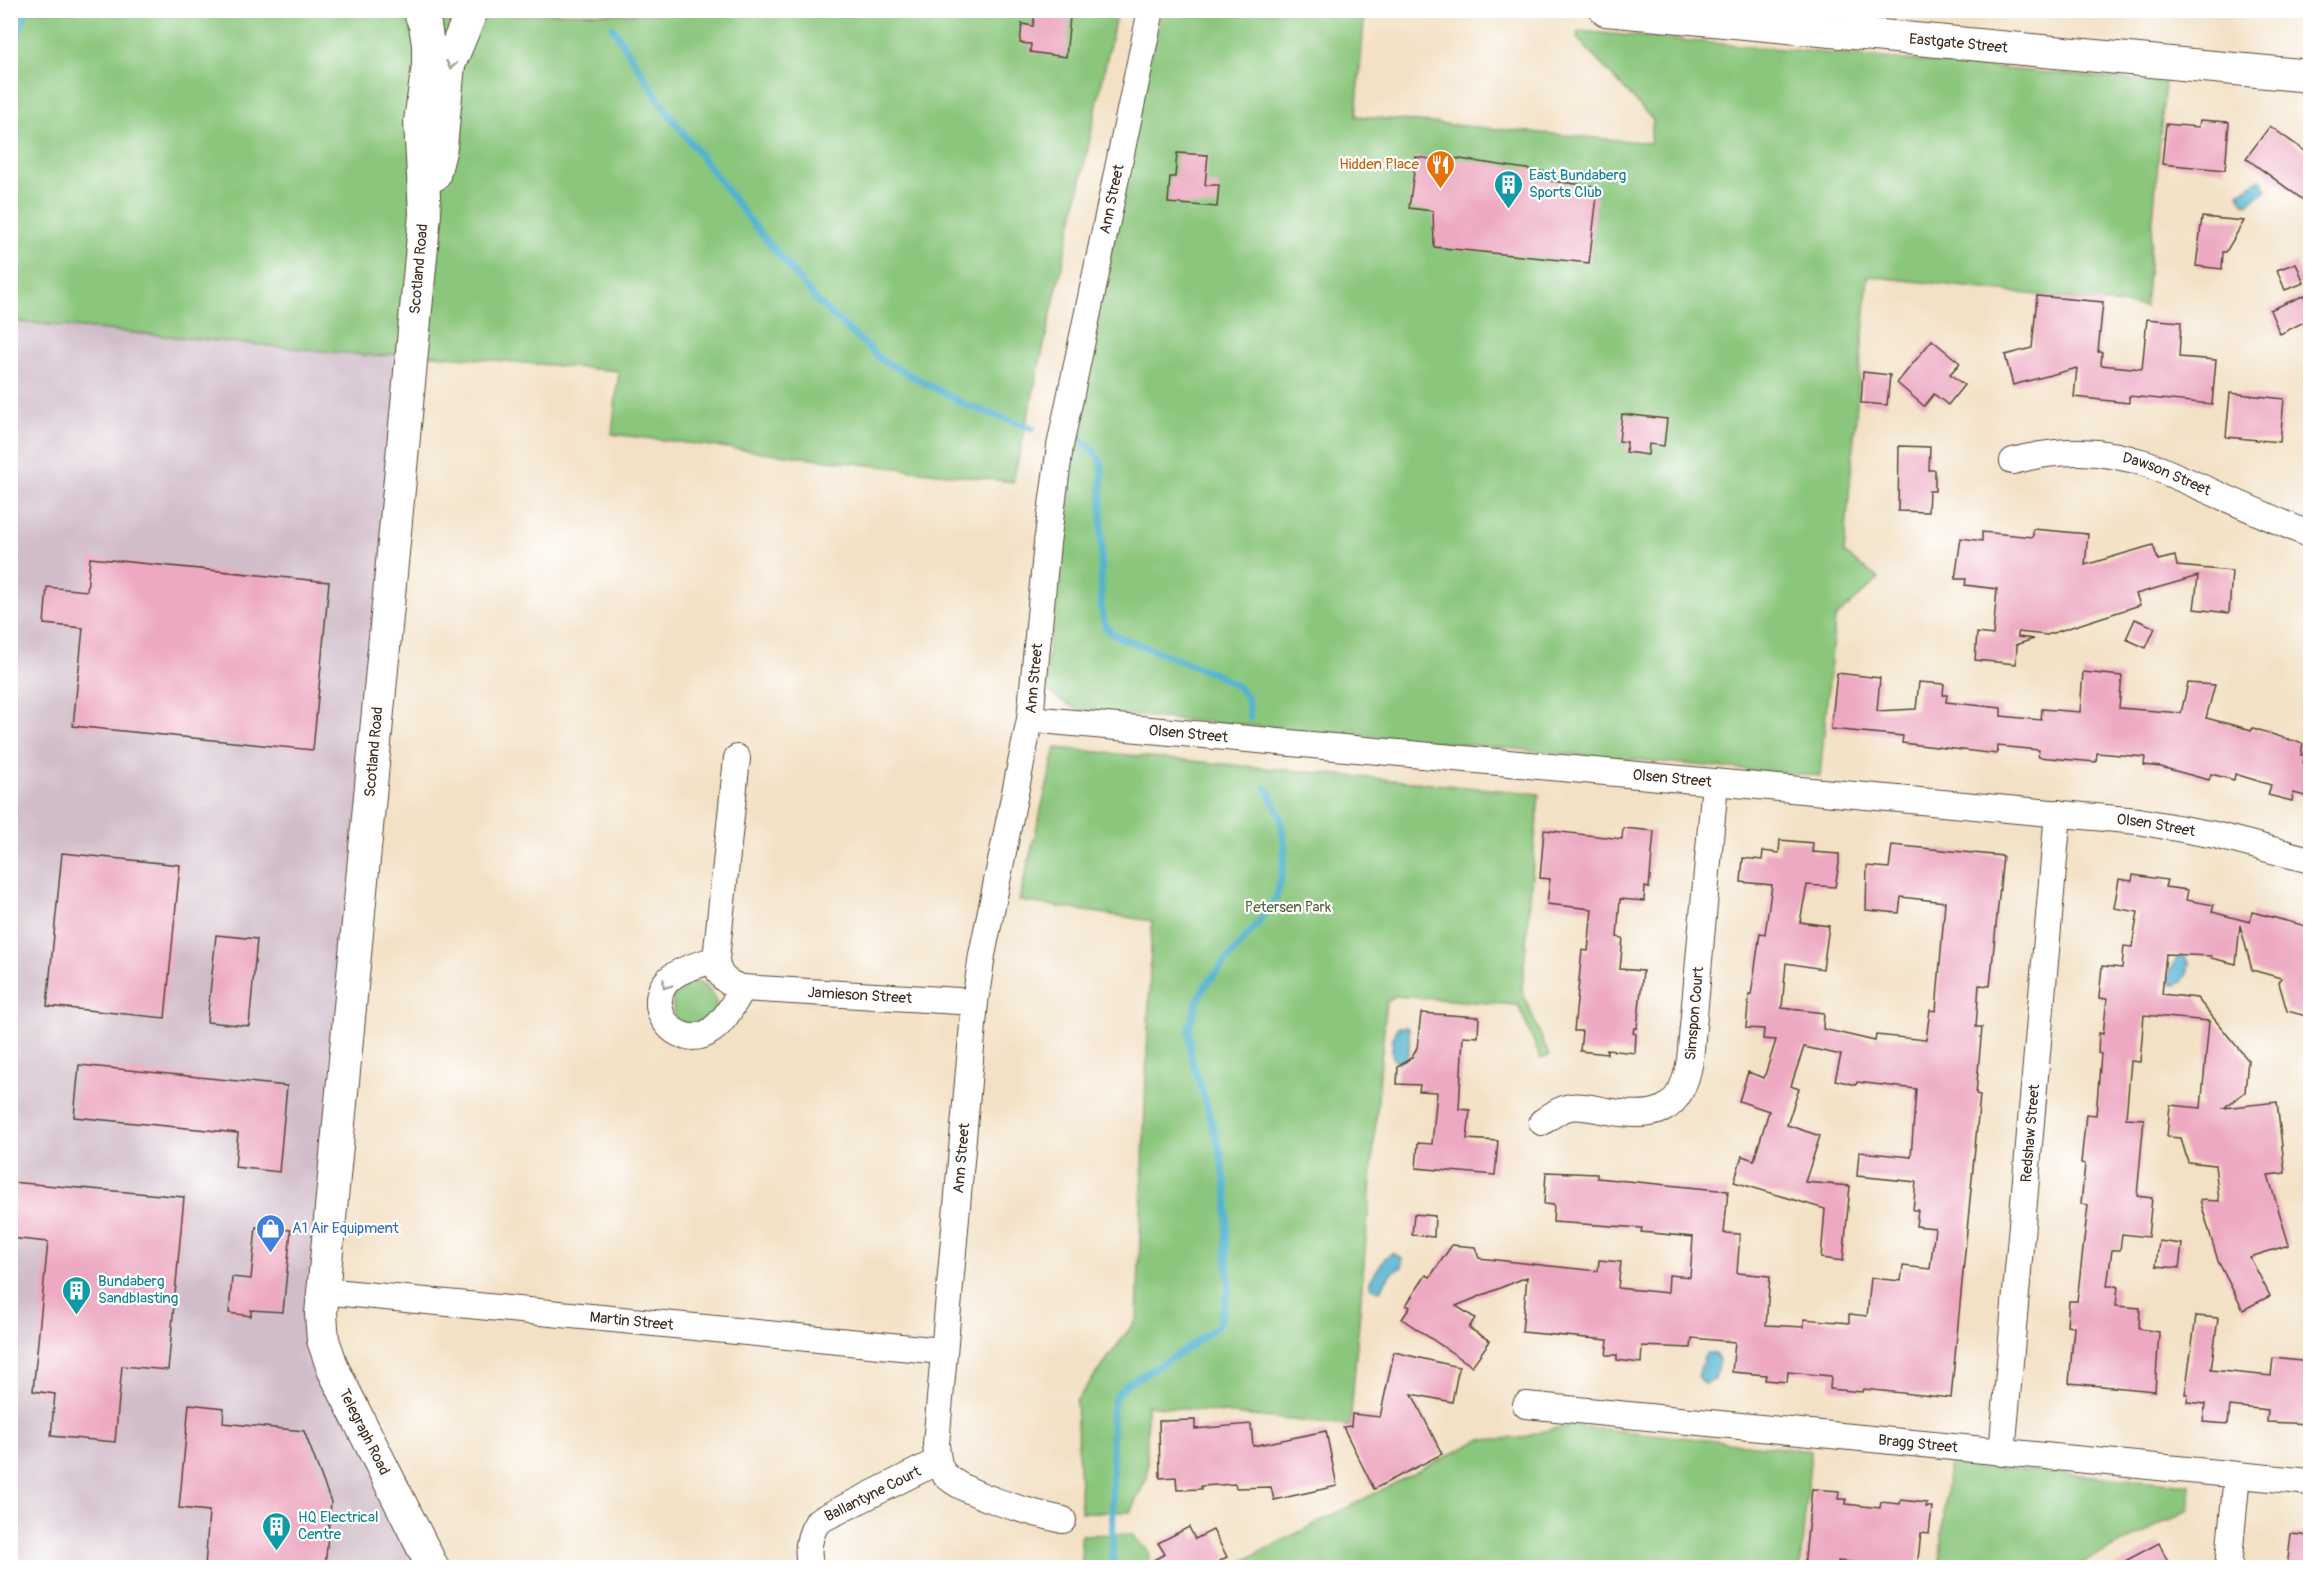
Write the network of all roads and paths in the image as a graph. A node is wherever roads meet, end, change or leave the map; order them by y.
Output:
1 (419, 10) edge
2 (425, 10) edge
3 (470, 10) edge
4 (1151, 10) edge
5 (1606, 10) edge
6 (2310, 76) edge
7 (425, 214) junction
8 (2013, 461) dead end
9 (2310, 535) edge
10 (1030, 719) junction
11 (737, 758) dead end
12 (1715, 783) junction
13 (2058, 813) junction
14 (2310, 860) edge
15 (716, 959) junction
16 (743, 988) junction
17 (975, 1002) junction
18 (1542, 1122) dead end
19 (323, 1291) junction
20 (942, 1351) junction
21 (1526, 1405) dead end
22 (2002, 1453) junction
23 (938, 1461) junction
24 (2236, 1475) junction
25 (2310, 1482) edge
26 (1063, 1520) dead end
27 (433, 1568) edge
28 (812, 1568) edge
29 (2228, 1568) edge

1 - 7 street, Scotland Road
2 - 3 street
3 -> 7 street, Scotland Road
4 - 10 street, Ann Street
5 - 6 street, Eastgate Street
7 - 19 street, Scotland Road
8 - 9 street, Dawson Street
10 - 12 street, Olsen Street
10 - 17 street, Ann Street
11 - 15 street
12 - 13 street, Olsen Street
12 - 18 street, Simspon Court
13 - 14 street, Olsen Street
13 - 22 street, Redshaw Street
15 - 16 street
15 -> 16 street
16 - 17 street, Jamieson Street
17 - 20 street, Ann Street
19 - 20 street, Martin Street
19 - 27 street, Telegraph Road
20 - 23 street, Ann Street
21 - 22 street, Bragg Street
22 - 24 street, Bragg Street
23 - 26 street
23 - 28 street, Ballantyne Court
24 - 25 street, Bragg Street
24 - 29 street

